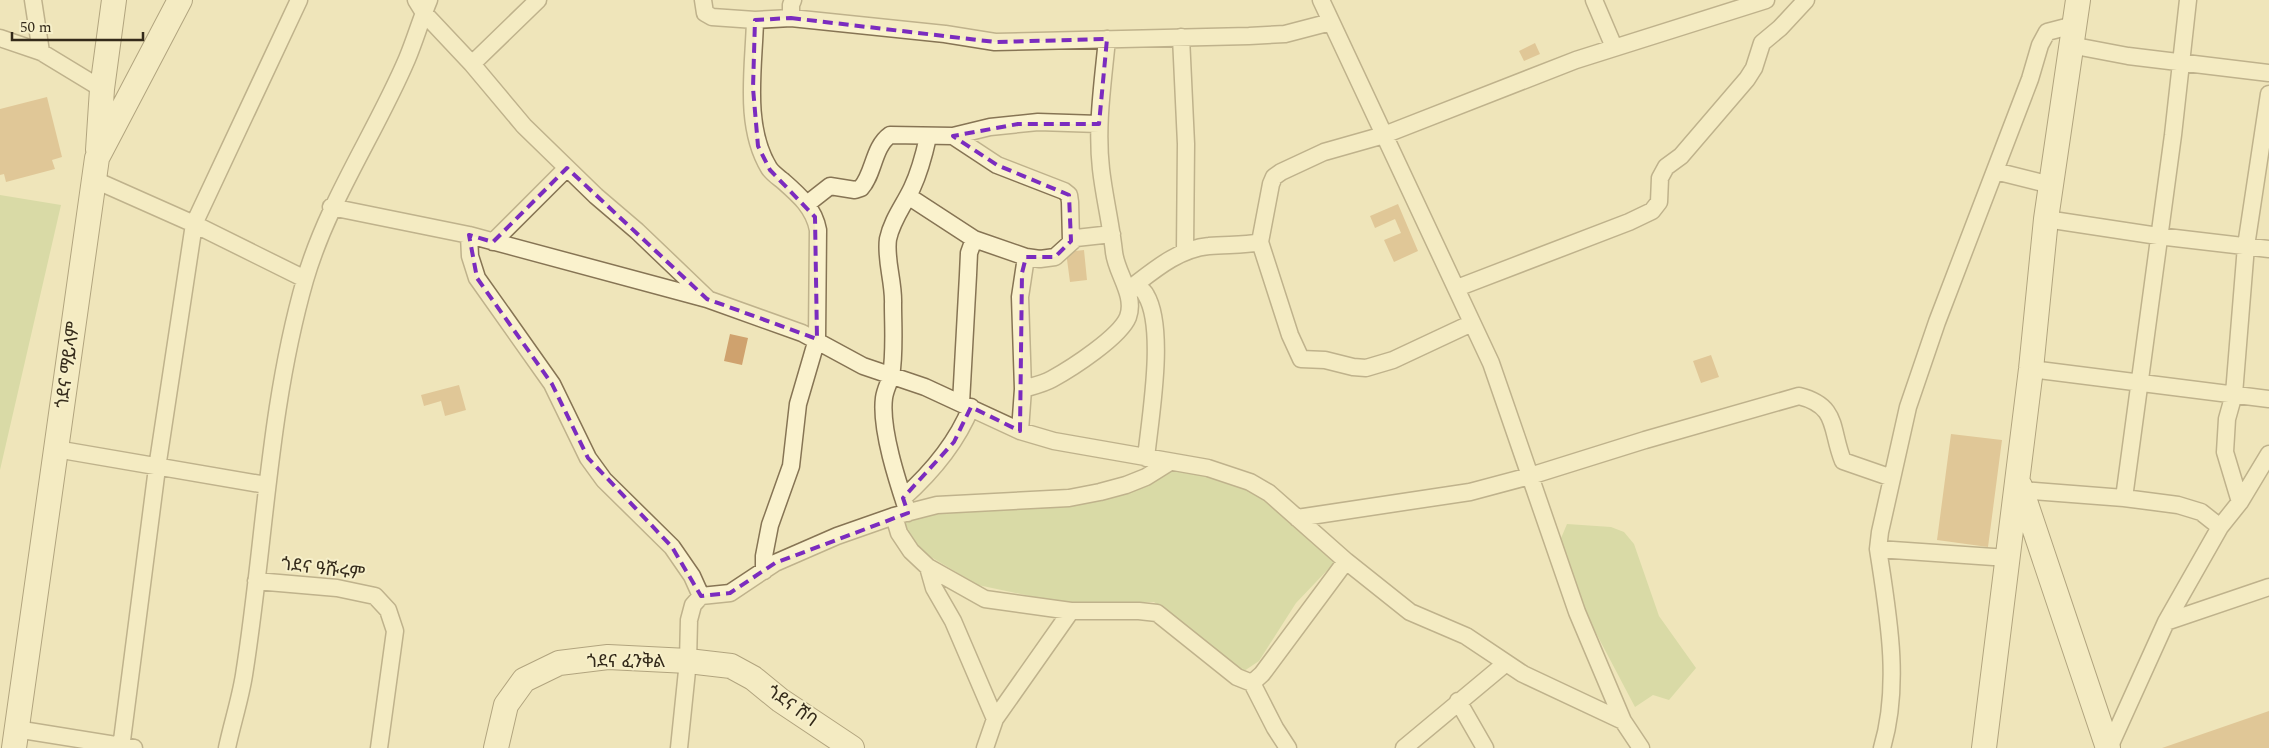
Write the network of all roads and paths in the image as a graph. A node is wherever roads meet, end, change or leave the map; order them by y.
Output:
1 (33, 0) edge
2 (114, 0) edge
3 (180, 0) edge
4 (298, 0) edge
5 (538, 0) edge
6 (703, 0) edge
7 (793, 0) edge
8 (1321, 0) edge
9 (1594, 0) edge
10 (1766, 0) edge
11 (1806, 0) edge
12 (2078, 0) edge
13 (2188, 0) edge
14 (423, 4) edge
15 (791, 18) junction
16 (755, 20) junction
17 (1331, 22) junction
18 (2072, 35) junction
19 (1181, 37) junction
20 (0, 38) edge
21 (1107, 39) junction
22 (1614, 47) junction
23 (40, 52) junction
24 (2181, 61) junction
25 (472, 64) junction
26 (2269, 73) edge
27 (102, 89) junction
28 (2269, 94) edge
29 (1099, 124) junction
30 (1384, 135) junction
31 (952, 136) junction
32 (928, 137) junction
33 (567, 168) junction
34 (96, 169) junction
35 (1995, 171) junction
36 (2050, 185) junction
37 (908, 196) junction
38 (807, 204) junction
39 (331, 207) junction
40 (2046, 219) junction
41 (194, 224) junction
42 (1112, 234) junction
43 (469, 235) junction
44 (2158, 236) junction
45 (974, 239) junction
46 (1071, 241) junction
47 (493, 242) junction
48 (1260, 242) junction
49 (2246, 246) junction
50 (2269, 249) edge
51 (1185, 251) junction
52 (1026, 257) junction
53 (305, 279) junction
54 (1131, 288) junction
55 (1457, 288) junction
56 (707, 299) junction
57 (1472, 323) junction
58 (817, 339) junction
59 (2031, 369) junction
60 (891, 376) junction
61 (2138, 383) junction
62 (1023, 389) junction
63 (2234, 394) junction
64 (2269, 399) edge
65 (966, 405) junction
66 (1020, 431) junction
67 (56, 449) junction
68 (2269, 454) edge
69 (1146, 458) junction
70 (1170, 462) junction
71 (157, 468) junction
72 (1530, 476) junction
73 (1892, 478) junction
74 (266, 485) junction
75 (2019, 485) junction
76 (2124, 498) junction
77 (2240, 502) junction
78 (902, 509) junction
79 (1297, 518) junction
80 (2220, 528) junction
81 (1878, 549) junction
82 (2008, 558) junction
83 (1346, 561) junction
84 (928, 567) junction
85 (764, 571) junction
86 (256, 581) junction
87 (2269, 587) edge
88 (701, 596) junction
89 (1071, 611) junction
90 (2166, 622) junction
91 (688, 661) junction
92 (1506, 663) junction
93 (731, 666) joint
94 (1252, 683) junction
95 (1458, 702) junction
96 (995, 719) junction
97 (1623, 721) junction
98 (15, 738) edge
99 (125, 747) edge
100 (227, 748) edge
101 (379, 748) edge
102 (496, 748) edge
103 (678, 748) edge
104 (852, 748) edge
105 (986, 748) edge
106 (1288, 748) edge
107 (1404, 748) edge
108 (1485, 748) edge
109 (1641, 748) edge
110 (1882, 748) edge
111 (1984, 748) edge
112 (2109, 748) edge

1 - 23 street
2 - 27 street
3 - 34 street, ጎደና ማይላም
4 - 41 street
5 - 25 street
6 - 16 street
7 - 15 street
8 - 17 street
9 - 22 street
10 - 22 street
11 - 55 street
12 - 18 street
13 - 24 street
14 - 25 street
14 - 39 street
15 - 16 street
15 - 21 street
16 - 38 street
17 - 19 street
17 - 30 street
18 - 24 street
18 - 35 street
18 - 36 street
19 - 21 street
19 - 51 street
20 - 23 street
21 - 29 street
22 - 30 street
23 - 27 street
24 - 26 street
24 - 44 street
25 - 33 street
27 - 34 street
28 - 49 street
29 - 31 street
29 - 42 street
30 - 48 street
30 - 55 street
31 - 32 street
31 - 46 street
32 - 37 street
32 - 38 street
33 - 47 street
33 - 56 street
34 - 41 street
34 - 67 street, ጎደና ማይላም
35 - 36 street
35 - 73 street
36 - 40 street
37 - 45 street
37 - 60 street
38 - 58 street
39 - 43 street
39 - 53 street
40 - 44 street
40 - 59 street
41 - 53 street
41 - 71 street
42 - 46 street
42 - 54 street
43 - 47 street
43 - 88 street
44 - 49 street
44 - 61 street
45 - 52 street
45 - 65 street
46 - 52 street
47 - 56 street
48 - 51 street
48 - 57 street
49 - 50 street
49 - 63 street
51 - 54 street
52 - 62 street
53 - 74 street
54 - 62 street
54 - 69 street
55 - 57 street
56 - 58 street
57 - 72 street
58 - 60 street
58 - 85 street
59 - 61 street
59 - 75 street
60 - 65 street
60 - 78 street
61 - 63 street
61 - 76 street
62 - 66 street
63 - 64 street
63 - 77 street
65 - 66 street
65 - 78 street
66 - 69 street
67 - 71 street
67 - 98 street, ጎደና ማይላም
68 - 77 street
69 - 70 street
70 - 78 street
70 - 79 street
71 - 74 street
71 - 99 street
72 - 73 street
72 - 79 street
72 - 97 street
73 - 81 street
74 - 86 street
75 - 76 street
75 - 82 street
75 - 112 street
76 - 80 street
77 - 80 street
78 - 84 street
78 - 85 street
79 - 83 street
80 - 90 street
81 - 82 street
81 - 110 street
82 - 111 street
83 - 92 street
83 - 94 street
84 - 89 street
84 - 96 street
85 - 88 street
86 - 100 street
86 - 101 street, ጎደና ዓሹሩም
87 - 90 street
88 - 91 street
89 - 94 street
89 - 96 street
90 - 112 street
91 - 93 street, ጎደና ፈንቅል
91 - 102 street, ጎደና ፈንቅል
91 - 103 street
92 - 95 street
92 - 97 street
93 - 104 street, ጎደና ሸባ
94 - 106 street
95 - 107 street
95 - 108 street
96 - 105 street
97 - 109 street
98 - 99 street

